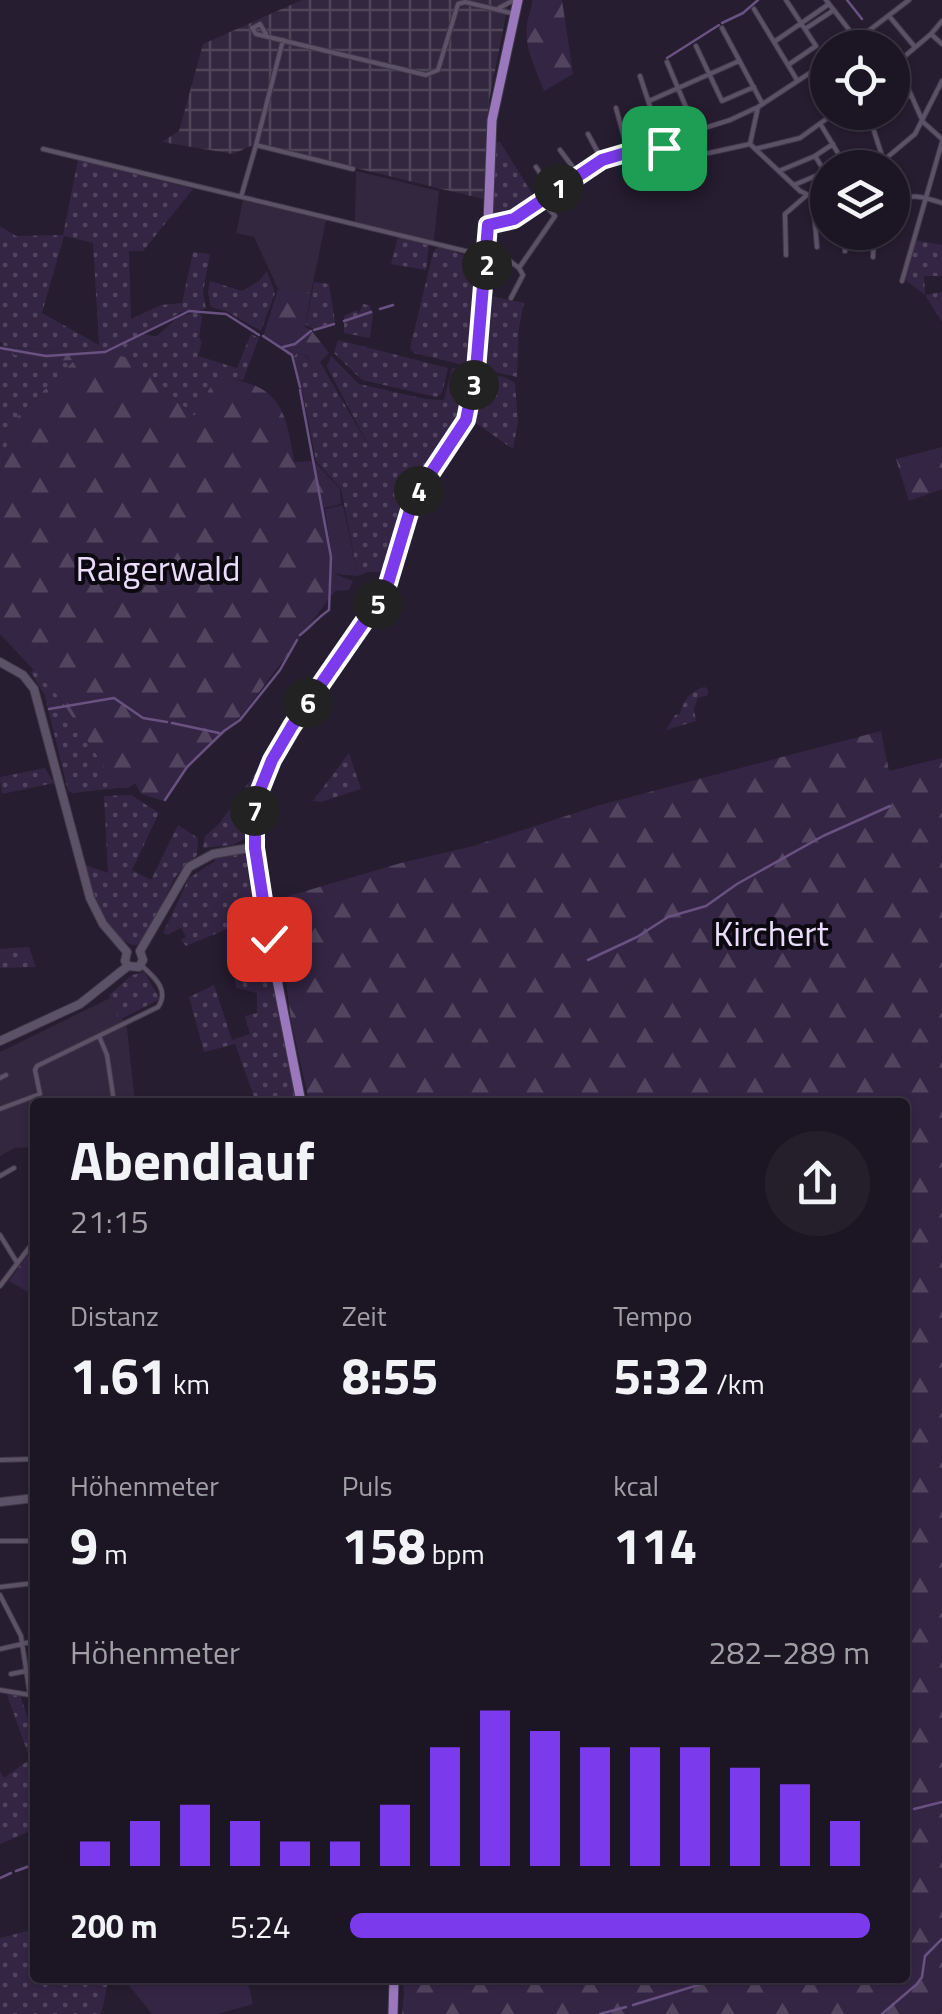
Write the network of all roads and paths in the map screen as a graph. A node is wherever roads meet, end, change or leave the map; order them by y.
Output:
1 (516, 0) edge
2 (786, 0) edge
3 (909, 0) edge
4 (827, 2) edge
5 (754, 8) dead end
6 (494, 9) junction
7 (834, 10) junction
8 (515, 14) junction
9 (815, 14) junction
10 (889, 16) junction
11 (819, 20) junction
12 (942, 21) edge
13 (803, 27) junction
14 (722, 28) dead end
15 (849, 30) edge
16 (870, 30) edge
17 (266, 34) dead end
18 (931, 34) junction
19 (283, 40) junction
20 (774, 42) junction
21 (942, 44) edge
22 (696, 46) dead end
23 (915, 47) junction
24 (910, 51) edge
25 (740, 61) junction
26 (667, 62) dead end
27 (788, 65) junction
28 (810, 72) edge
29 (640, 76) dead end
30 (710, 76) junction
31 (797, 80) junction
32 (942, 81) edge
33 (754, 87) junction
34 (679, 90) junction
35 (911, 93) edge
36 (649, 101) junction
37 (760, 106) junction
38 (616, 108) dead end
39 (922, 122) junction
40 (813, 130) edge
41 (824, 130) edge
42 (696, 131) junction
43 (588, 134) dead end
44 (942, 140) edge
45 (663, 142) junction
46 (750, 144) junction
47 (833, 144) junction
48 (256, 145) junction
49 (755, 149) junction
50 (44, 150) dead end
51 (560, 150) dead end
52 (824, 150) edge
53 (836, 150) edge
54 (899, 150) edge
55 (628, 152) junction
56 (810, 158) edge
57 (602, 160) junction
58 (536, 166) dead end
59 (353, 169) dead end
60 (934, 169) junction
61 (942, 169) edge
62 (779, 171) junction
63 (578, 175) junction
64 (810, 178) edge
65 (794, 185) junction
66 (553, 193) junction
67 (807, 196) junction
68 (910, 196) edge
69 (241, 197) junction
70 (810, 198) edge
71 (926, 198) junction
72 (542, 202) junction
73 (942, 203) edge
74 (488, 225) junction
75 (873, 250) edge
76 (492, 254) junction
77 (786, 255) dead end
78 (873, 258) dead end
79 (519, 268) junction
80 (902, 281) dead end
81 (512, 298) dead end
82 (0, 662) edge
83 (254, 828) junction
84 (255, 848) junction
85 (233, 850) junction
86 (128, 952) junction
87 (140, 952) junction
88 (141, 965) junction
89 (128, 966) junction
90 (99, 1036) junction
91 (0, 1041) edge
92 (40, 1094) junction
93 (41, 1098) edge
94 (113, 1098) edge
95 (301, 1098) edge
96 (0, 1109) edge
97 (14, 1168) dead end
98 (0, 1176) edge
99 (0, 1236) edge
100 (30, 1246) edge
101 (16, 1262) junction
102 (3, 1275) edge
103 (0, 1286) edge
104 (30, 1459) edge
105 (0, 1460) edge
106 (30, 1499) edge
107 (0, 1502) edge
108 (0, 1540) edge
109 (30, 1541) edge
110 (30, 1584) edge
111 (0, 1587) edge
112 (0, 1595) edge
113 (30, 1642) edge
114 (23, 1643) junction
115 (0, 1649) edge
116 (26, 1671) junction
117 (11, 1674) dead end
118 (30, 1687) edge
119 (0, 1690) edge
120 (30, 1698) edge
121 (394, 1983) edge
122 (392, 2014) edge

1 - 6 street
1 - 8 main road
2 - 13 street
3 - 10 street
4 - 7 street
4 - 9 street
5 - 20 street
6 - 8 street
6 - 19 street
7 - 11 street
7 - 15 street
8 - 74 main road
9 - 11 street
9 - 13 street
10 - 16 street
10 - 23 street
11 - 13 street
12 - 18 street
13 - 20 street
13 - 27 street
14 - 25 street
17 - 19 street
18 - 21 street
18 - 23 street
19 - 48 street
20 - 27 street
22 - 30 street
23 - 24 street
25 - 30 street
25 - 33 street
26 - 34 street
27 - 31 street
28 - 31 street
29 - 36 street
30 - 33 street
30 - 34 street
31 - 37 street
32 - 39 street
33 - 37 street
34 - 36 street
34 - 42 street
35 - 39 street
36 - 45 street
37 - 42 street
37 - 46 street
38 - 55 street
39 - 44 street
39 - 54 street
40 - 49 street
41 - 47 street
42 - 45 street
43 - 57 street
44 - 60 street
45 - 46 street
45 - 55 street
46 - 49 street
47 - 52 street
47 - 53 street
48 - 59 street
48 - 69 street
49 - 62 street
50 - 69 street
51 - 63 street
55 - 57 street
56 - 62 street
57 - 63 street
58 - 66 street
60 - 61 street
60 - 71 street
62 - 65 street
63 - 66 street
64 - 65 street
65 - 67 street
66 - 72 street
67 - 70 street
67 - 77 street
68 - 71 street
69 - 76 street
71 - 73 street
71 - 80 street
72 - 74 street
72 - 79 street
74 - 76 main road
75 - 78 street
76 - 79 street
76 - 83 main road
79 - 81 street
82 - 86 street
83 - 84 main road
83 - 85 street
84 - 85 street
84 - 95 main road
85 - 87 street
86 - 87 street
86 - 89 street
87 - 88 street
88 - 89 street
88 - 90 street
89 - 91 street
90 - 92 street
90 - 94 street
92 - 93 street
92 - 96 street
97 - 98 street
99 - 101 street
100 - 101 street
101 - 102 street
102 - 103 street
104 - 105 street
106 - 107 street
108 - 109 street
110 - 111 street
112 - 114 street
113 - 114 street
114 - 115 street
114 - 116 street
116 - 117 street
116 - 118 street
119 - 120 street
121 - 122 main road

